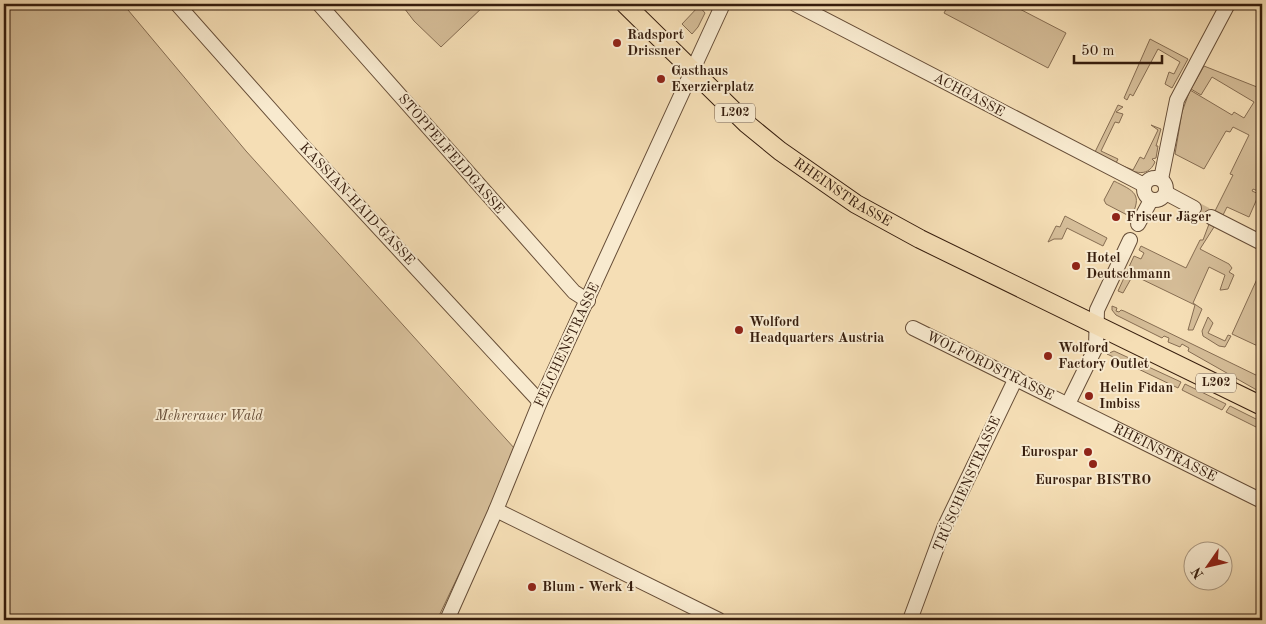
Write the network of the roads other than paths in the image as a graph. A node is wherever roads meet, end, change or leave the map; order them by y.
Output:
1 (177, 4) edge
2 (319, 4) edge
3 (626, 4) edge
4 (723, 4) edge
5 (795, 4) edge
6 (1228, 4) edge
7 (693, 72) junction
8 (1160, 179) junction
9 (1144, 186) junction
10 (1166, 194) junction
11 (1151, 200) junction
12 (1194, 208) tunnel mouth
13 (1211, 217) tunnel mouth
14 (1138, 224) dead end
15 (1129, 242) dead end
16 (1262, 243) edge
17 (588, 300) junction
18 (1097, 326) junction
19 (913, 328) dead end
20 (1016, 378) junction
21 (540, 402) junction
22 (1068, 404) junction
23 (1262, 406) edge
24 (1262, 501) edge
25 (496, 510) junction
26 (447, 620) edge
27 (719, 620) edge
28 (910, 620) edge

1 - 21 street, KASSIAN-HAID-GASSE
2 - 17 street, STOPPELFELDGASSE
3 - 7 main road, RHEINSTRASSE / L202
4 - 7 street, FELCHENSTRASSE
5 - 9 street, ACHGASSE
6 - 8 street
7 - 17 street, FELCHENSTRASSE
7 - 18 main road, RHEINSTRASSE / L202
8 - 9 street
8 - 10 street
9 - 11 street
10 - 11 street
10 - 12 street
11 - 14 street
13 - 16 street
15 - 18 street
17 - 21 street, FELCHENSTRASSE
18 - 22 street
18 - 23 main road, RHEINSTRASSE / L202
19 - 20 street, WOLFORDSTRASSE
20 - 22 street, WOLFORDSTRASSE
20 - 28 street, TRÜSCHENSTRASSE
21 - 25 street, FELCHENSTRASSE
22 - 24 street, RHEINSTRASSE
25 - 26 street, FELCHENSTRASSE
25 - 27 street

